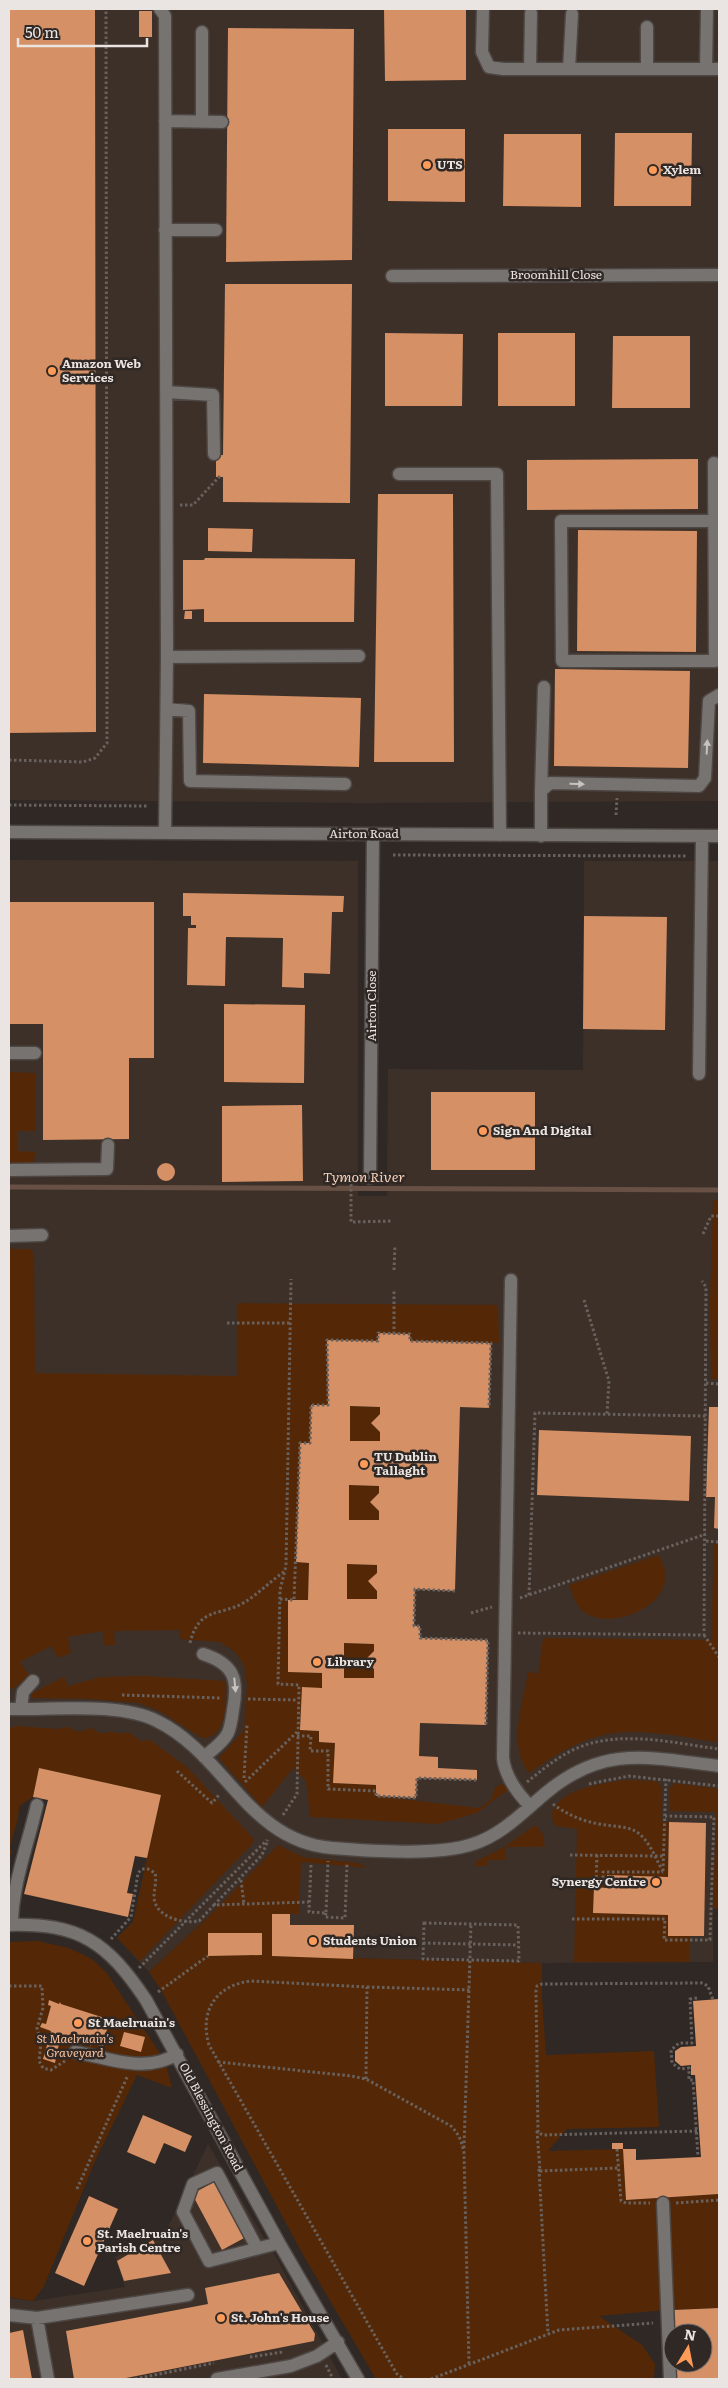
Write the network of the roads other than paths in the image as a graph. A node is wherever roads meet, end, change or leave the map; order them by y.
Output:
1 (483, 9) edge
2 (707, 9) edge
3 (164, 11) edge
4 (532, 13) dead end
5 (572, 14) dead end
6 (647, 27) dead end
7 (202, 32) dead end
8 (647, 69) junction
9 (713, 69) edge
10 (530, 70) junction
11 (570, 70) junction
12 (165, 121) junction
13 (202, 122) junction
14 (222, 122) dead end
15 (165, 230) junction
16 (216, 230) dead end
17 (719, 275) edge
18 (392, 276) dead end
19 (166, 392) junction
20 (214, 454) dead end
21 (714, 463) dead end
22 (399, 474) dead end
23 (715, 521) junction
24 (717, 536) edge
25 (359, 656) dead end
26 (168, 657) junction
27 (544, 688) dead end
28 (719, 694) edge
29 (167, 709) junction
30 (345, 784) dead end
31 (541, 791) junction
32 (9, 832) edge
33 (165, 832) junction
34 (373, 834) junction
35 (500, 835) junction
36 (541, 836) junction
37 (702, 836) junction
38 (719, 836) edge
39 (9, 1053) edge
40 (35, 1053) dead end
41 (699, 1074) dead end
42 (108, 1146) dead end
43 (9, 1170) edge
44 (370, 1178) dead end
45 (42, 1235) dead end
46 (9, 1236) edge
47 (510, 1280) dead end
48 (203, 1654) dead end
49 (33, 1681) dead end
50 (15, 1709) edge
51 (204, 1757) junction
52 (719, 1766) edge
53 (38, 1805) dead end
54 (530, 1806) junction
55 (10, 1925) edge
56 (74, 2052) road end
57 (177, 2054) junction
58 (663, 2203) dead end
59 (279, 2243) junction
60 (258, 2248) junction
61 (188, 2295) dead end
62 (9, 2314) edge
63 (37, 2318) junction
64 (338, 2342) junction
65 (48, 2379) edge
66 (217, 2379) edge
67 (358, 2379) edge
68 (670, 2379) edge

1 - 10 street
2 - 9 street
3 - 12 street
4 - 10 street
5 - 11 street
6 - 8 street
7 - 13 street
8 - 9 street
8 - 11 street
10 - 11 street
12 - 13 street
12 - 15 street
13 - 14 street
15 - 16 street
15 - 19 street
17 - 18 street, Broomhill Close
19 - 20 street
19 - 26 street
21 - 23 street
22 - 35 street
23 - 24 street
23 - 24 street
25 - 26 street
26 - 29 street
27 - 31 street
31 -> 28 street
29 - 30 street
29 - 33 street
31 - 36 street
32 - 33 street, Airton Road
33 - 34 street, Airton Road
34 - 35 street, Airton Road
34 - 44 street, Airton Close
35 - 36 street, Airton Road
36 - 37 street, Airton Road
37 - 38 street, Airton Road
37 - 41 street
39 - 40 street
42 - 43 street
45 - 46 street
47 - 54 street
48 -> 51 street
49 - 50 street
50 - 51 street
51 - 54 street
52 - 54 street
53 - 55 street
55 - 57 street, Old Blessington Road
56 - 57 street
57 - 59 street, Old Blessington Road
58 - 68 street
59 - 60 street
59 - 64 street, Old Blessington Road
60 - 60 street
61 - 63 street
62 - 63 street
63 - 65 street
64 - 66 street
64 - 67 street, Old Blessington Road

